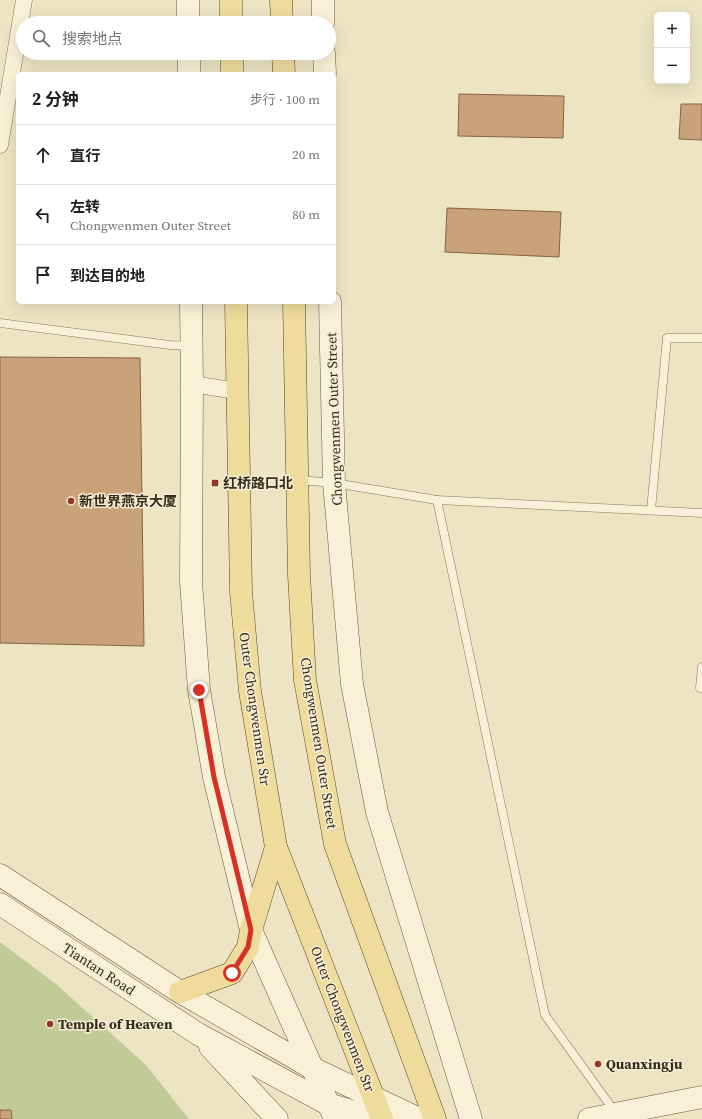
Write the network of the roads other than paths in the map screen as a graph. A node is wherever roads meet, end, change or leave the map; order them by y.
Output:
1 (24, 0) edge
2 (188, 0) edge
3 (231, 0) edge
4 (281, 0) edge
5 (323, 0) edge
6 (21, 16) edge
7 (188, 16) edge
8 (232, 16) edge
9 (282, 16) edge
10 (324, 16) edge
11 (16, 48) edge
12 (189, 60) edge
13 (232, 60) edge
14 (283, 60) edge
15 (324, 60) edge
16 (189, 72) edge
17 (232, 72) edge
18 (284, 72) edge
19 (325, 72) edge
20 (0, 145) edge
21 (191, 304) edge
22 (236, 304) edge
23 (294, 304) edge
24 (330, 304) edge
25 (0, 323) edge
26 (702, 338) edge
27 (191, 346) junction
28 (192, 384) junction
29 (237, 391) junction
30 (297, 480) junction
31 (334, 484) junction
32 (437, 500) junction
33 (651, 510) junction
34 (702, 513) edge
35 (702, 667) edge
36 (702, 688) edge
37 (276, 847) junction
38 (0, 875) edge
39 (0, 904) edge
40 (251, 930) junction
41 (180, 992) junction
42 (198, 1034) junction
43 (312, 1068) junction
44 (702, 1097) edge
45 (332, 1112) edge
46 (377, 1114) edge
47 (617, 1116) edge
48 (277, 1119) edge
49 (382, 1119) edge
50 (419, 1119) edge
51 (435, 1119) edge
52 (471, 1119) edge
53 (590, 1119) edge

1 - 6 street
2 - 7 street
3 - 8 main road
4 - 9 main road
5 - 10 street
11 - 20 street
12 - 16 street
13 - 17 main road
14 - 18 main road
15 - 19 street
21 - 27 street
22 - 29 main road, Outer Chongwenmen Str
23 - 30 main road, Chongwenmen Outer Street
24 - 31 street, Chongwenmen Outer Street
25 - 27 lane
26 - 33 lane
27 - 28 street
28 - 29 street
28 - 40 street
29 - 37 main road, Outer Chongwenmen Str
30 - 31 lane
30 - 51 main road, Chongwenmen Outer Street
31 - 32 lane
31 - 52 street, Chongwenmen Outer Street
32 - 33 lane
32 - 47 lane
33 - 34 lane
35 - 36 lane
37 - 40 main road
37 - 46 main road, Outer Chongwenmen Str
38 - 41 street, Tiantan Road
39 - 42 street, Tiantan Road
40 - 41 main road
40 - 43 street
41 - 43 street, Tiantan Road
42 - 45 street, Tiantan Road
42 - 48 street, Tiantan Road
43 - 45 street
43 - 46 street, Tiantan Road
44 - 47 street
45 - 46 street, Tiantan Road
46 - 49 main road, Outer Chongwenmen Str
46 - 50 street
47 - 53 street

